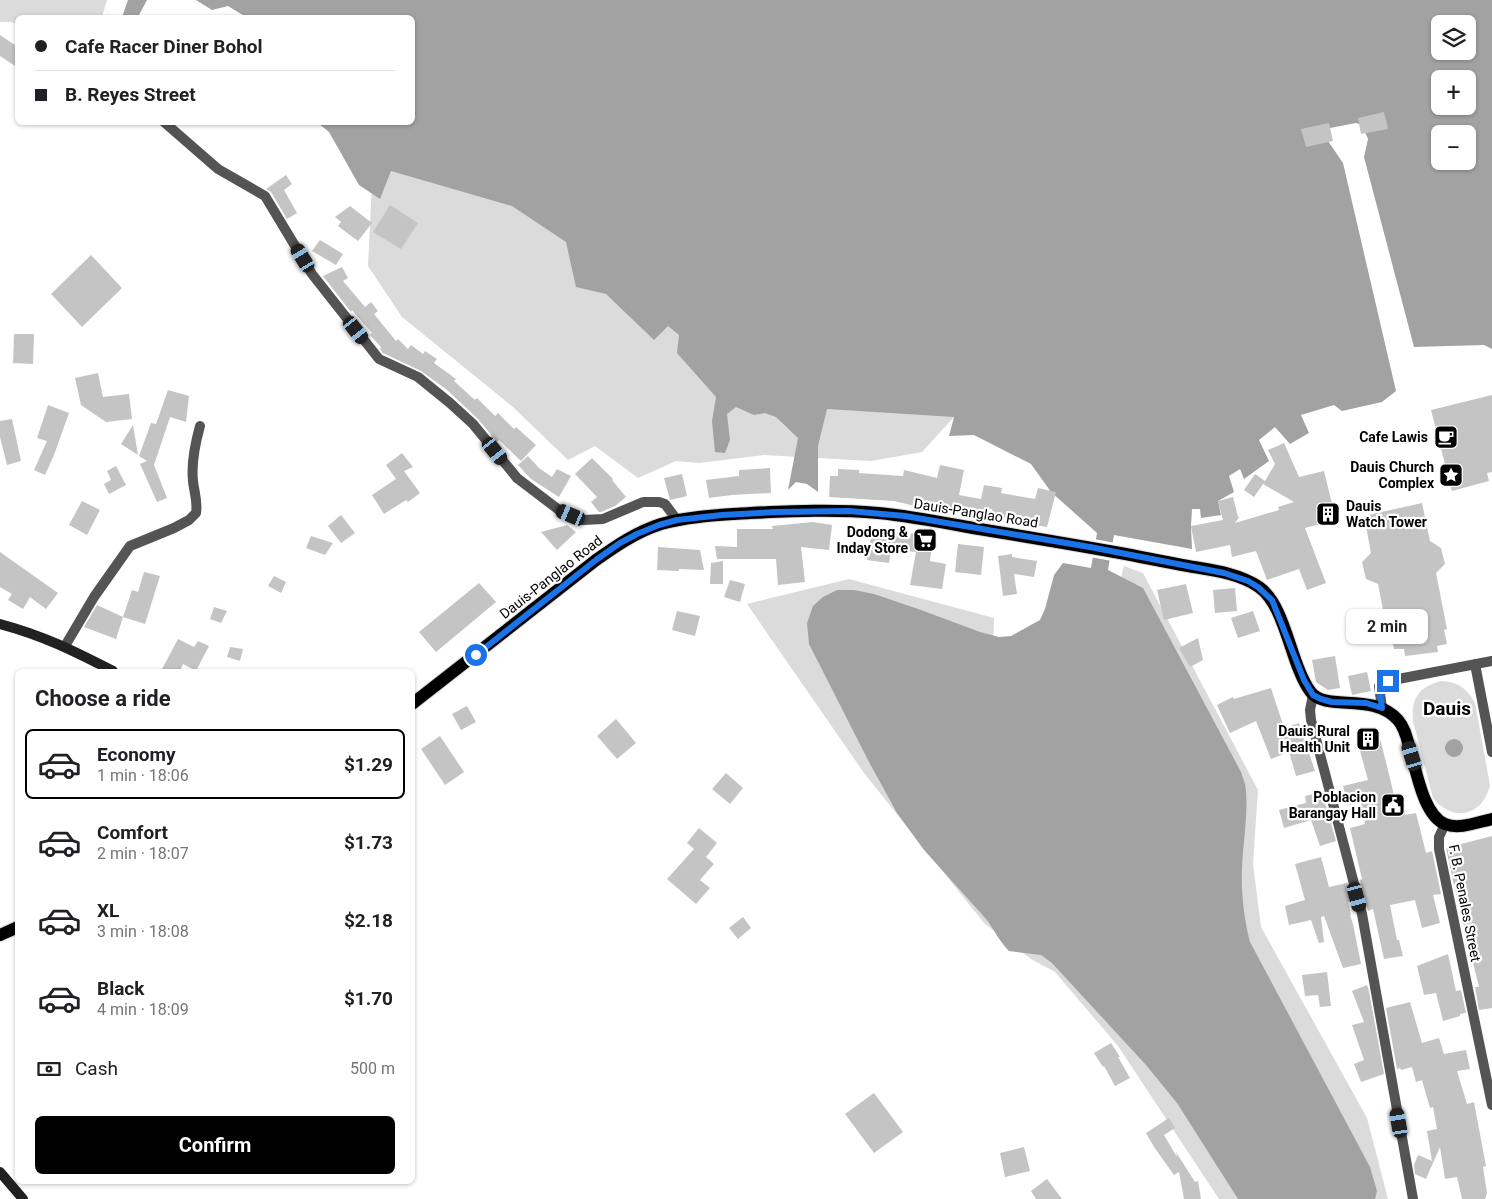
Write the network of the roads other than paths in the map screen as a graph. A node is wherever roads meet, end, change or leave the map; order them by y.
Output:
1 (168, 125) edge
2 (200, 426) dead end
3 (677, 520) junction
4 (0, 624) edge
5 (65, 646) junction
6 (1492, 661) edge
7 (1474, 664) junction
8 (109, 669) edge
9 (1313, 695) junction
10 (415, 702) edge
11 (1382, 708) junction
12 (1492, 752) edge
13 (1492, 819) edge
14 (1445, 824) junction
15 (15, 928) edge
16 (0, 935) edge
17 (1492, 1105) edge
18 (0, 1172) edge
19 (23, 1199) edge
20 (1413, 1199) edge

1 - 3 street
2 - 5 street
3 - 9 main road, Dauis-Panglao Road
3 - 10 main road, Dauis-Panglao Road
4 - 5 main road
5 - 8 main road
6 - 7 street
7 - 11 street
7 - 12 street
9 - 11 main road
9 - 20 street
11 - 14 main road
13 - 14 main road
14 - 17 street, F. B. Penales Street
15 - 16 main road
18 - 19 main road

